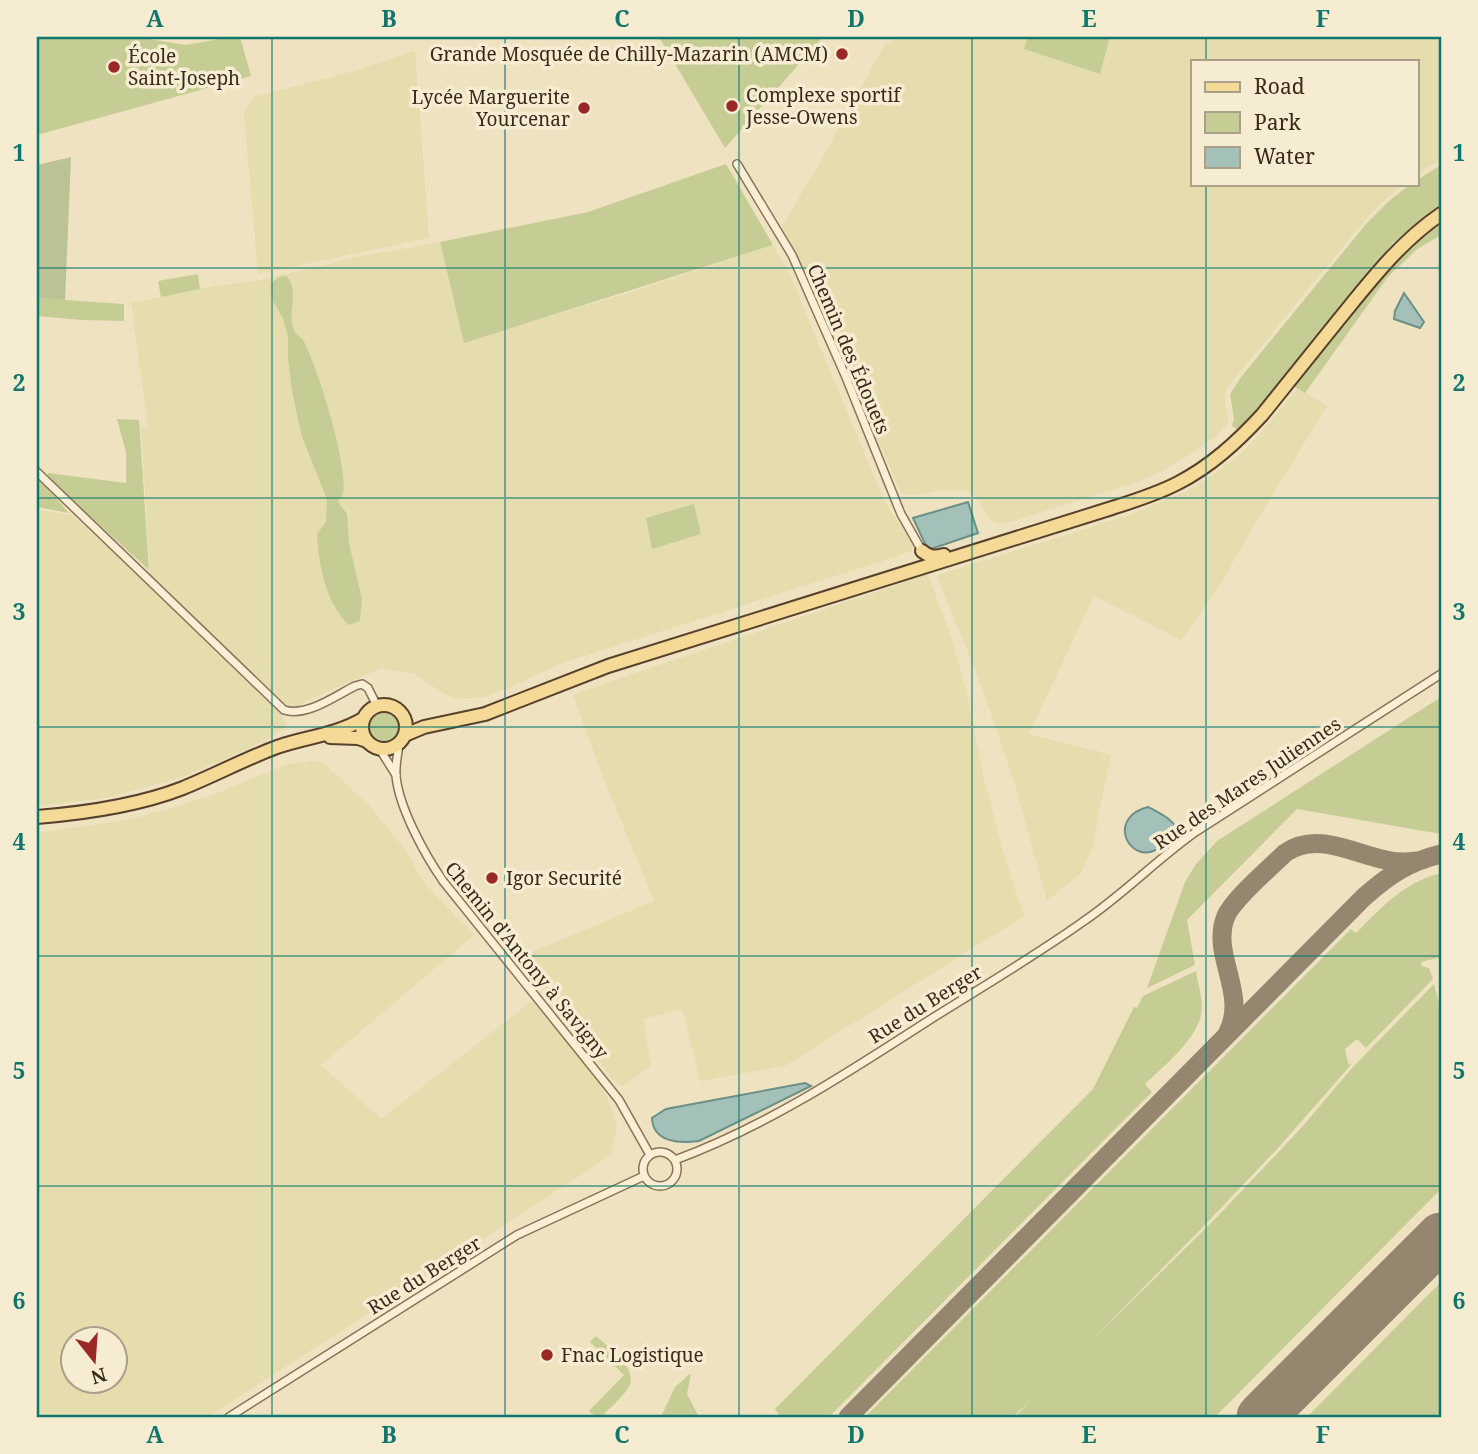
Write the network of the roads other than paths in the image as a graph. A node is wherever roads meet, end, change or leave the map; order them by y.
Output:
1 (737, 164) dead end
2 (1441, 214) edge
3 (37, 472) edge
4 (978, 550) junction
5 (922, 551) junction
6 (880, 581) junction
7 (1441, 674) edge
8 (377, 706) junction
9 (403, 714) junction
10 (363, 719) junction
11 (461, 720) junction
12 (402, 739) junction
13 (302, 741) junction
14 (367, 741) junction
15 (379, 748) junction
16 (396, 776) junction
17 (37, 817) edge
18 (1042, 948) joint
19 (650, 1155) junction
20 (675, 1160) junction
21 (644, 1176) junction
22 (229, 1417) edge

1 - 5 street, Chemin des Édouets
2 - 4 main road
3 - 8 street
4 - 5 main road
4 - 6 main road
5 - 6 main road
6 - 11 main road
7 - 18 street, Rue des Mares Juliennes
8 - 9 main road
8 - 10 main road
9 - 11 main road
9 - 12 main road
10 - 13 main road
10 - 14 main road
11 - 12 main road
12 - 15 main road
12 - 16 street
13 - 14 main road
13 - 17 main road
14 - 15 main road
15 - 16 street
16 - 19 street, Chemin d'Antony à Savigny
18 - 20 street, Rue du Berger
19 - 20 street
19 - 21 street
20 - 21 street
21 - 22 street, Rue du Berger

